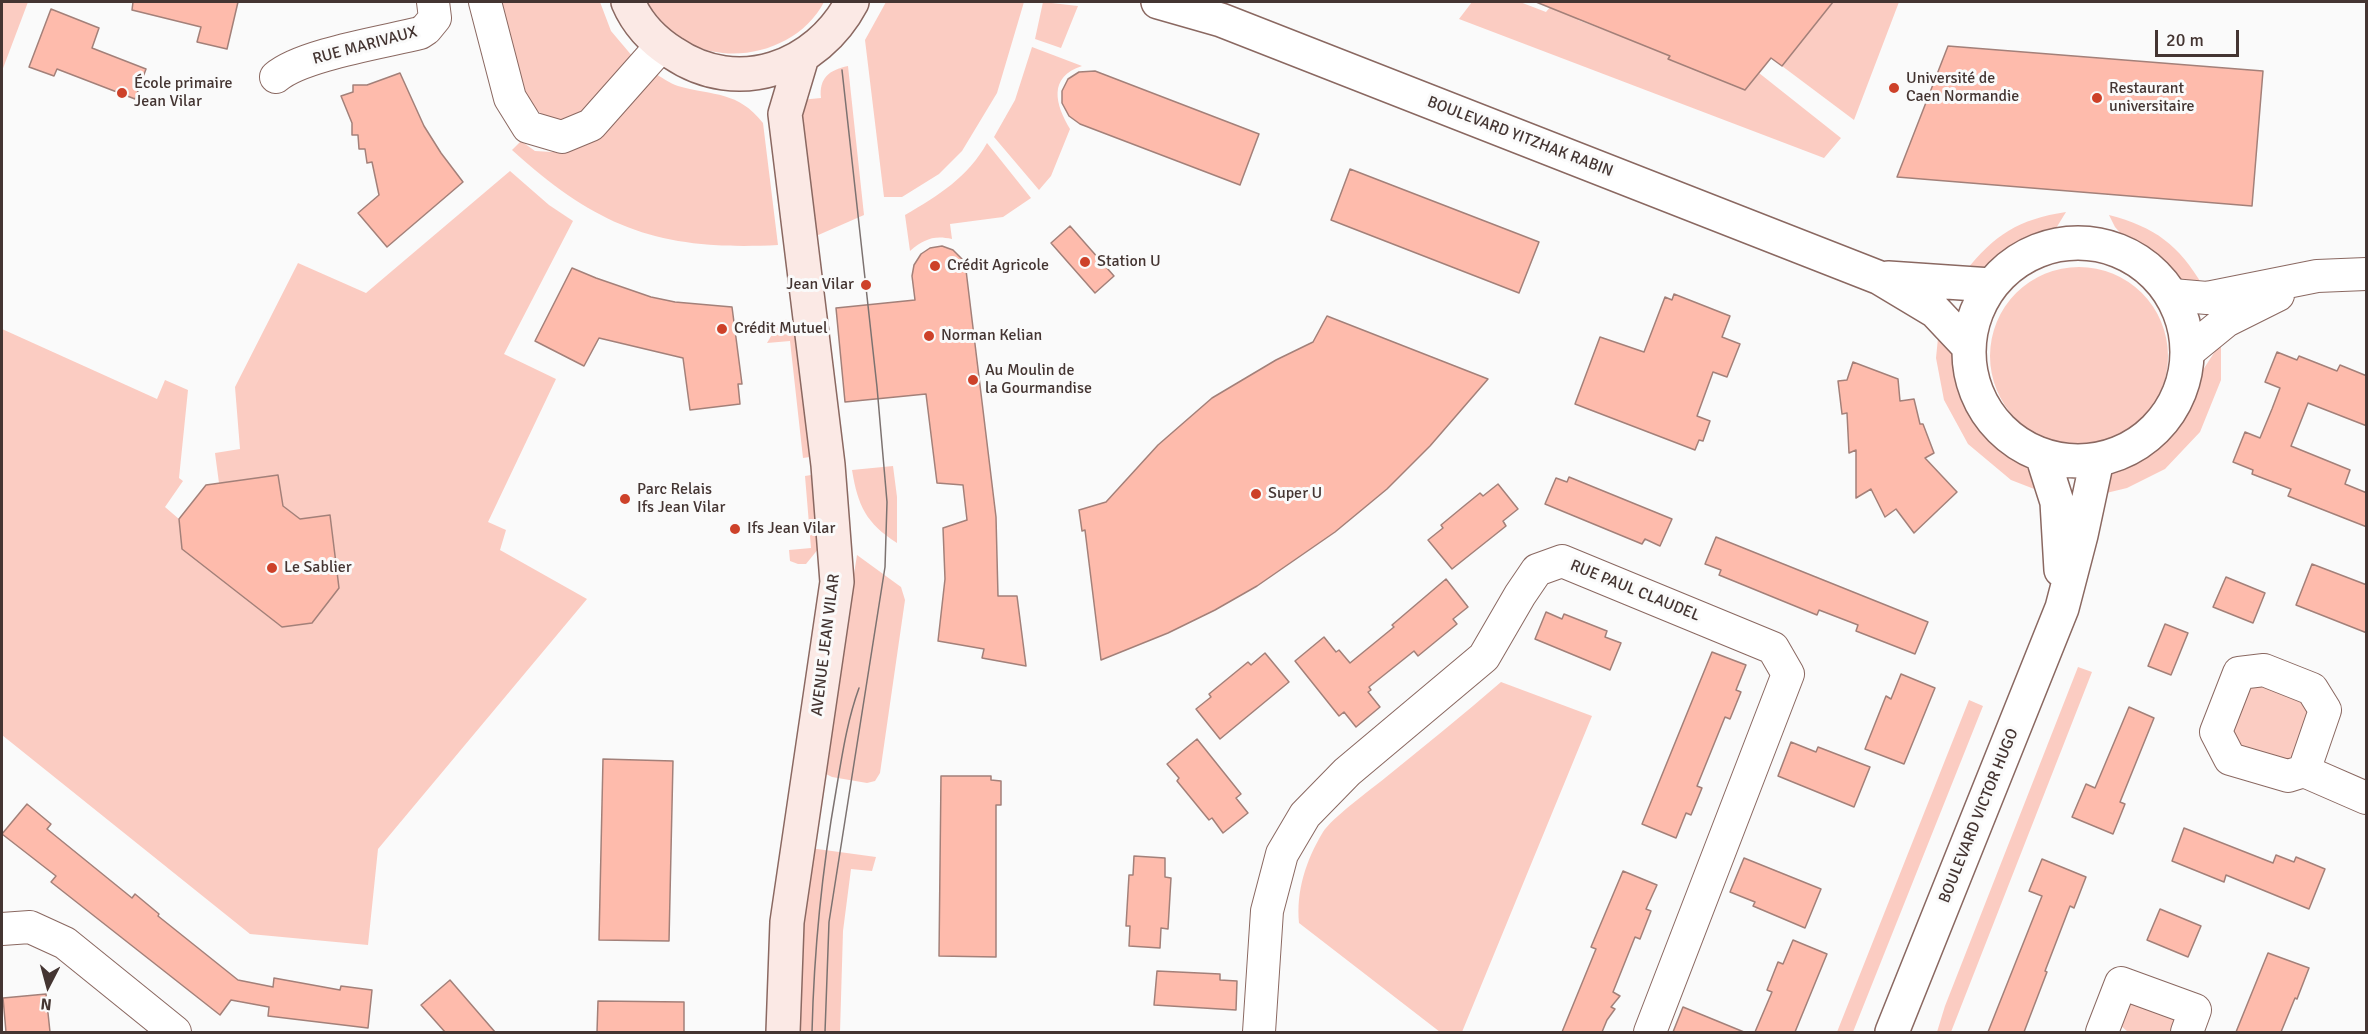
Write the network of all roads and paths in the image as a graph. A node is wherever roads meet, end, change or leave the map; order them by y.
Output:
1 (433, 2) edge
2 (485, 2) edge
3 (628, 2) edge
4 (852, 2) edge
5 (1158, 2) edge
6 (1225, 10) edge
7 (661, 46) junction
8 (802, 57) junction
9 (729, 74) junction
10 (276, 77) dead end
11 (785, 114) junction
12 (2367, 274) edge
13 (2317, 276) junction
14 (1880, 278) junction
15 (1991, 285) junction
16 (2172, 295) junction
17 (1968, 346) junction
18 (2188, 352) junction
19 (2042, 455) junction
20 (2097, 460) junction
21 (2062, 608) junction
22 (2304, 771) dead end
23 (2367, 798) edge
24 (2, 929) edge
25 (1894, 1029) edge
26 (175, 1032) edge
27 (783, 1032) edge
28 (1259, 1032) edge
29 (1650, 1032) edge
30 (2102, 1032) edge
31 (2187, 1032) edge

1 - 10 street, RUE MARIVAUX
2 - 7 street
3 - 7 main road
4 - 8 main road
5 - 6 street, BOULEVARD YITZHAK RABIN
6 - 14 street, BOULEVARD YITZHAK RABIN
7 - 9 main road
8 - 9 main road
8 - 11 main road, AVENUE JEAN VILAR
9 - 11 main road
11 - 27 main road, AVENUE JEAN VILAR
12 - 13 street
13 - 16 street
13 - 18 street
14 - 15 street, BOULEVARD YITZHAK RABIN
14 - 17 street, BOULEVARD YITZHAK RABIN
15 - 16 street
15 - 17 street
16 - 18 street
17 - 19 street
18 - 20 street
19 - 20 street
19 - 21 street, BOULEVARD VICTOR HUGO
20 - 21 street, BOULEVARD VICTOR HUGO
21 - 25 street, BOULEVARD VICTOR HUGO
22 - 23 street
24 - 26 street
28 - 29 street, RUE PAUL CLAUDEL
30 - 31 street

